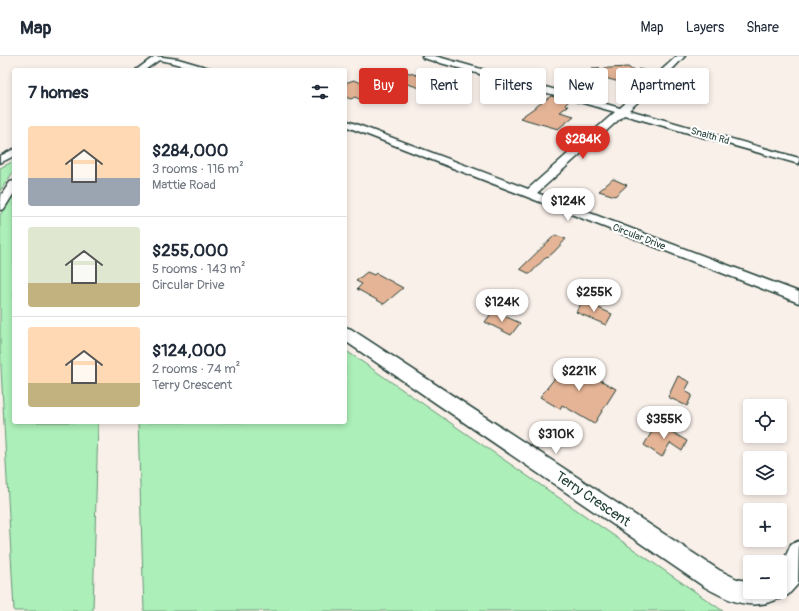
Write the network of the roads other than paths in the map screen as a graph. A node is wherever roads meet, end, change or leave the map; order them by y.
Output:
1 (426, 56) edge
2 (450, 56) edge
3 (681, 56) edge
4 (159, 57) edge
5 (442, 60) junction
6 (143, 68) edge
7 (200, 68) edge
8 (622, 111) junction
9 (347, 124) edge
10 (12, 153) edge
11 (0, 160) edge
12 (799, 161) edge
13 (12, 187) edge
14 (529, 194) junction
15 (0, 206) edge
16 (799, 298) edge
17 (347, 334) edge
18 (799, 552) edge
19 (787, 581) edge
20 (743, 593) edge

1 - 5 street, Snaith Rd
2 - 5 street
3 - 8 street
4 - 6 street
4 - 7 street
5 - 8 street, Snaith Rd
8 - 12 street, Snaith Rd
8 - 14 street
9 - 14 street, Circular Drive
10 - 11 street
13 - 15 street
14 - 16 street, Circular Drive
17 - 20 street, Terry Crescent
18 - 19 street

